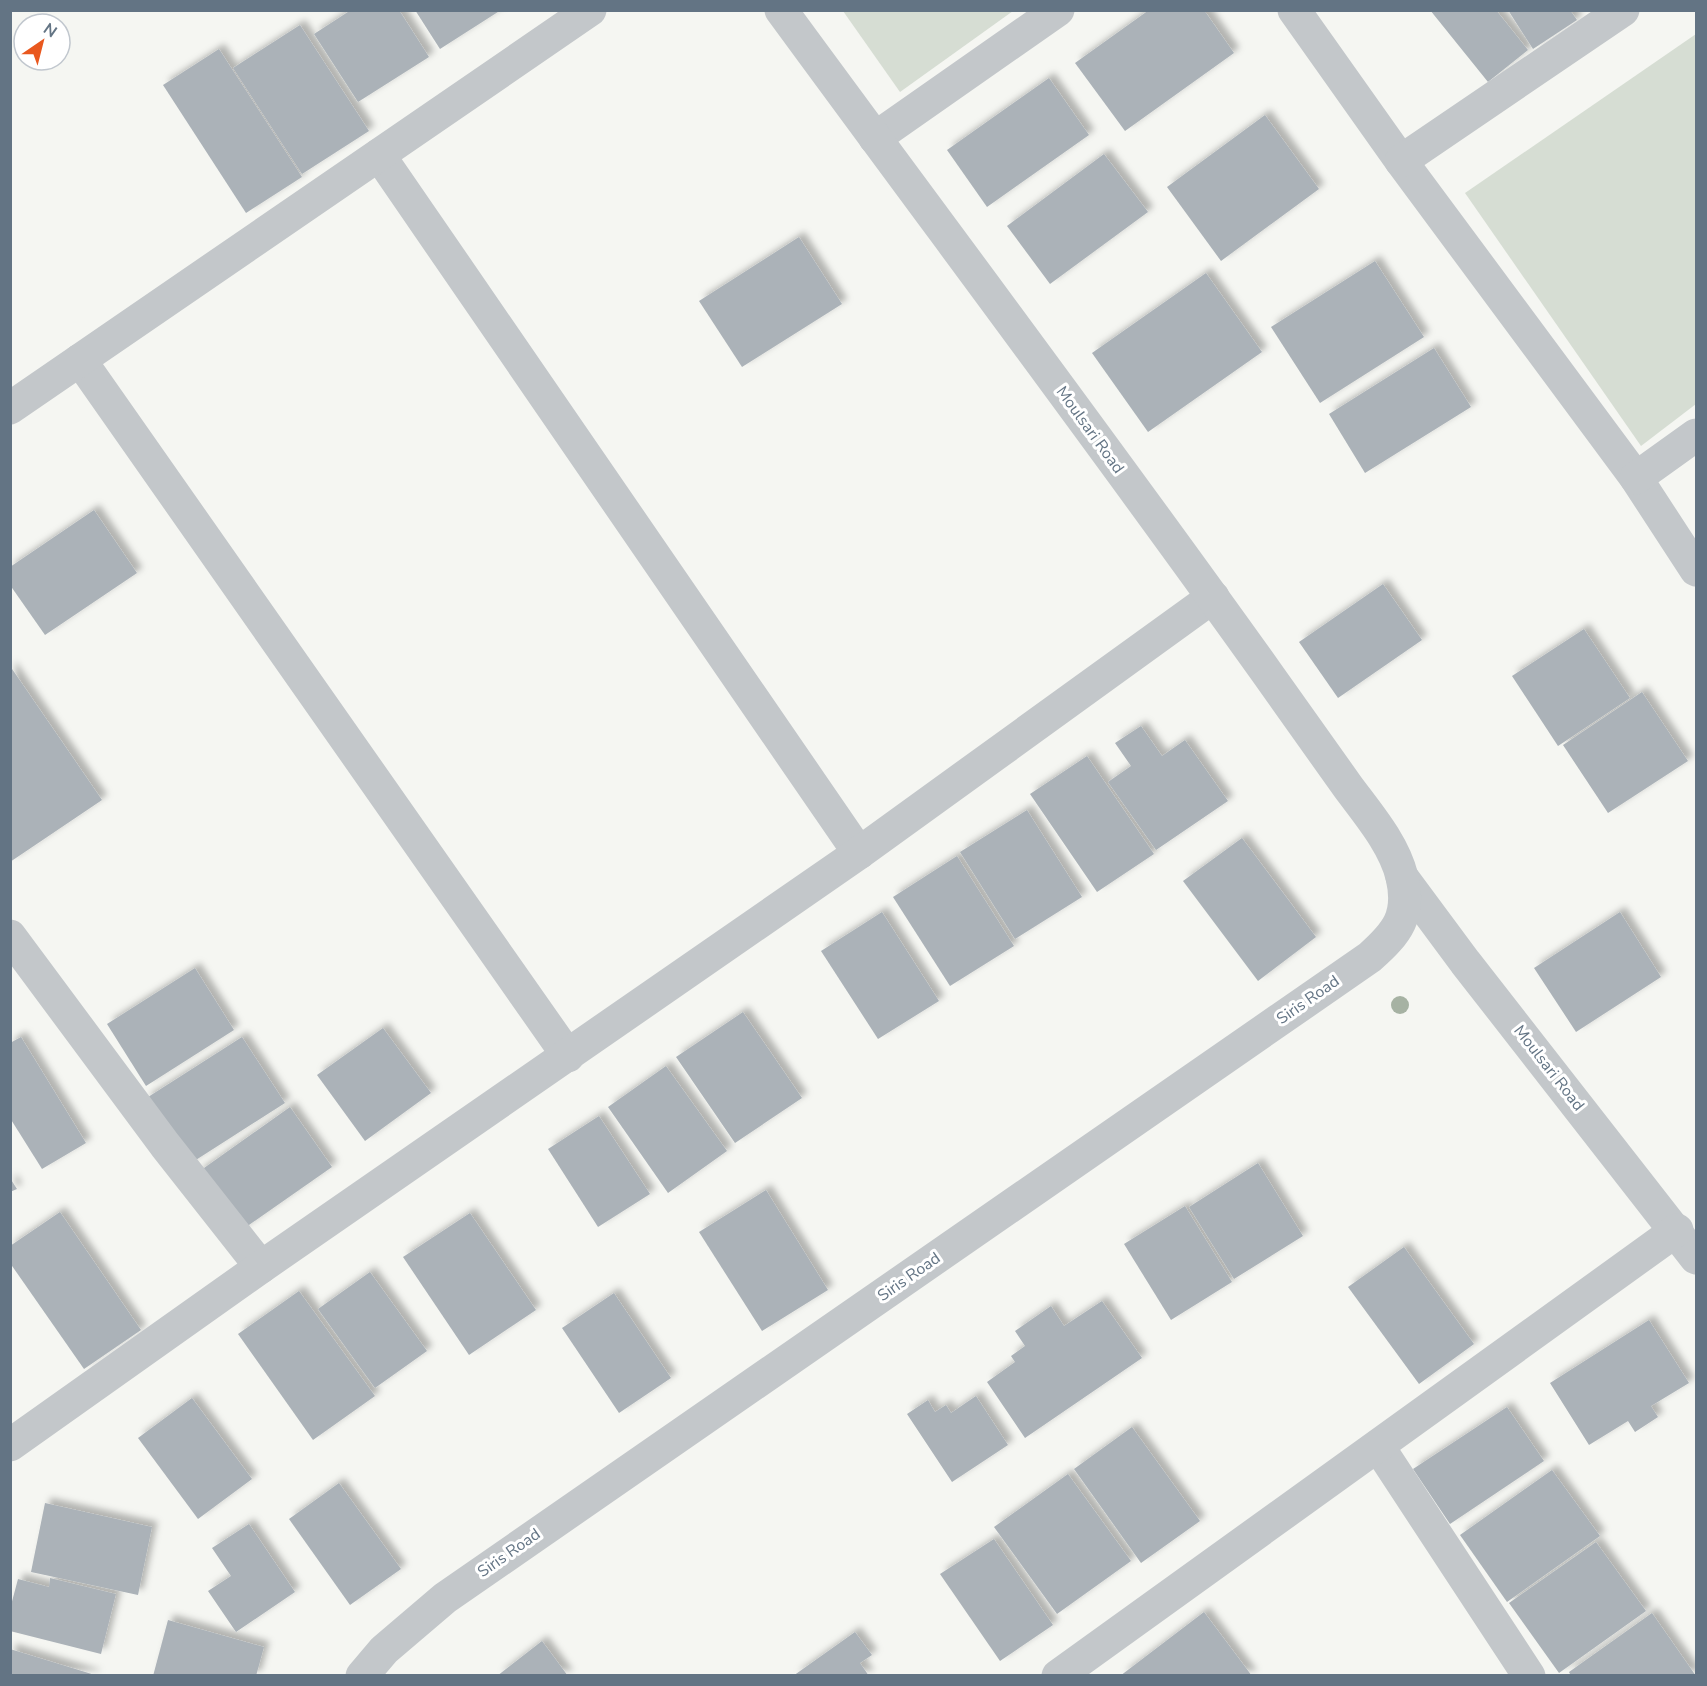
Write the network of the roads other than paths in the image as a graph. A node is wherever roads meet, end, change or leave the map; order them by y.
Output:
1 (590, 10) edge
2 (781, 10) edge
3 (1058, 10) edge
4 (1294, 10) edge
5 (1623, 10) edge
6 (875, 138) junction
7 (379, 155) junction
8 (1401, 161) junction
9 (80, 360) junction
10 (10, 408) edge
11 (1696, 435) edge
12 (1636, 478) junction
13 (1696, 570) edge
14 (1213, 597) junction
15 (859, 853) junction
16 (1398, 865) junction
17 (13, 944) edge
18 (568, 1056) junction
19 (1677, 1230) junction
20 (1696, 1258) edge
21 (261, 1267) junction
22 (10, 1445) edge
23 (1378, 1446) junction
24 (362, 1676) edge
25 (1058, 1676) edge
26 (1529, 1676) edge

1 - 7 street
2 - 6 street, Moulsari Road
3 - 6 street
4 - 8 street
5 - 8 street
6 - 14 street, Moulsari Road
7 - 9 street
7 - 15 street
8 - 12 street
9 - 10 street
9 - 18 street
11 - 12 street
12 - 13 street
14 - 15 street
14 - 16 street, Moulsari Road
15 - 18 street
16 - 19 street, Moulsari Road
16 - 24 street, Siris Road
17 - 21 street
18 - 21 street
19 - 20 street, Moulsari Road
19 - 23 street
21 - 22 street
23 - 25 street
23 - 26 street

